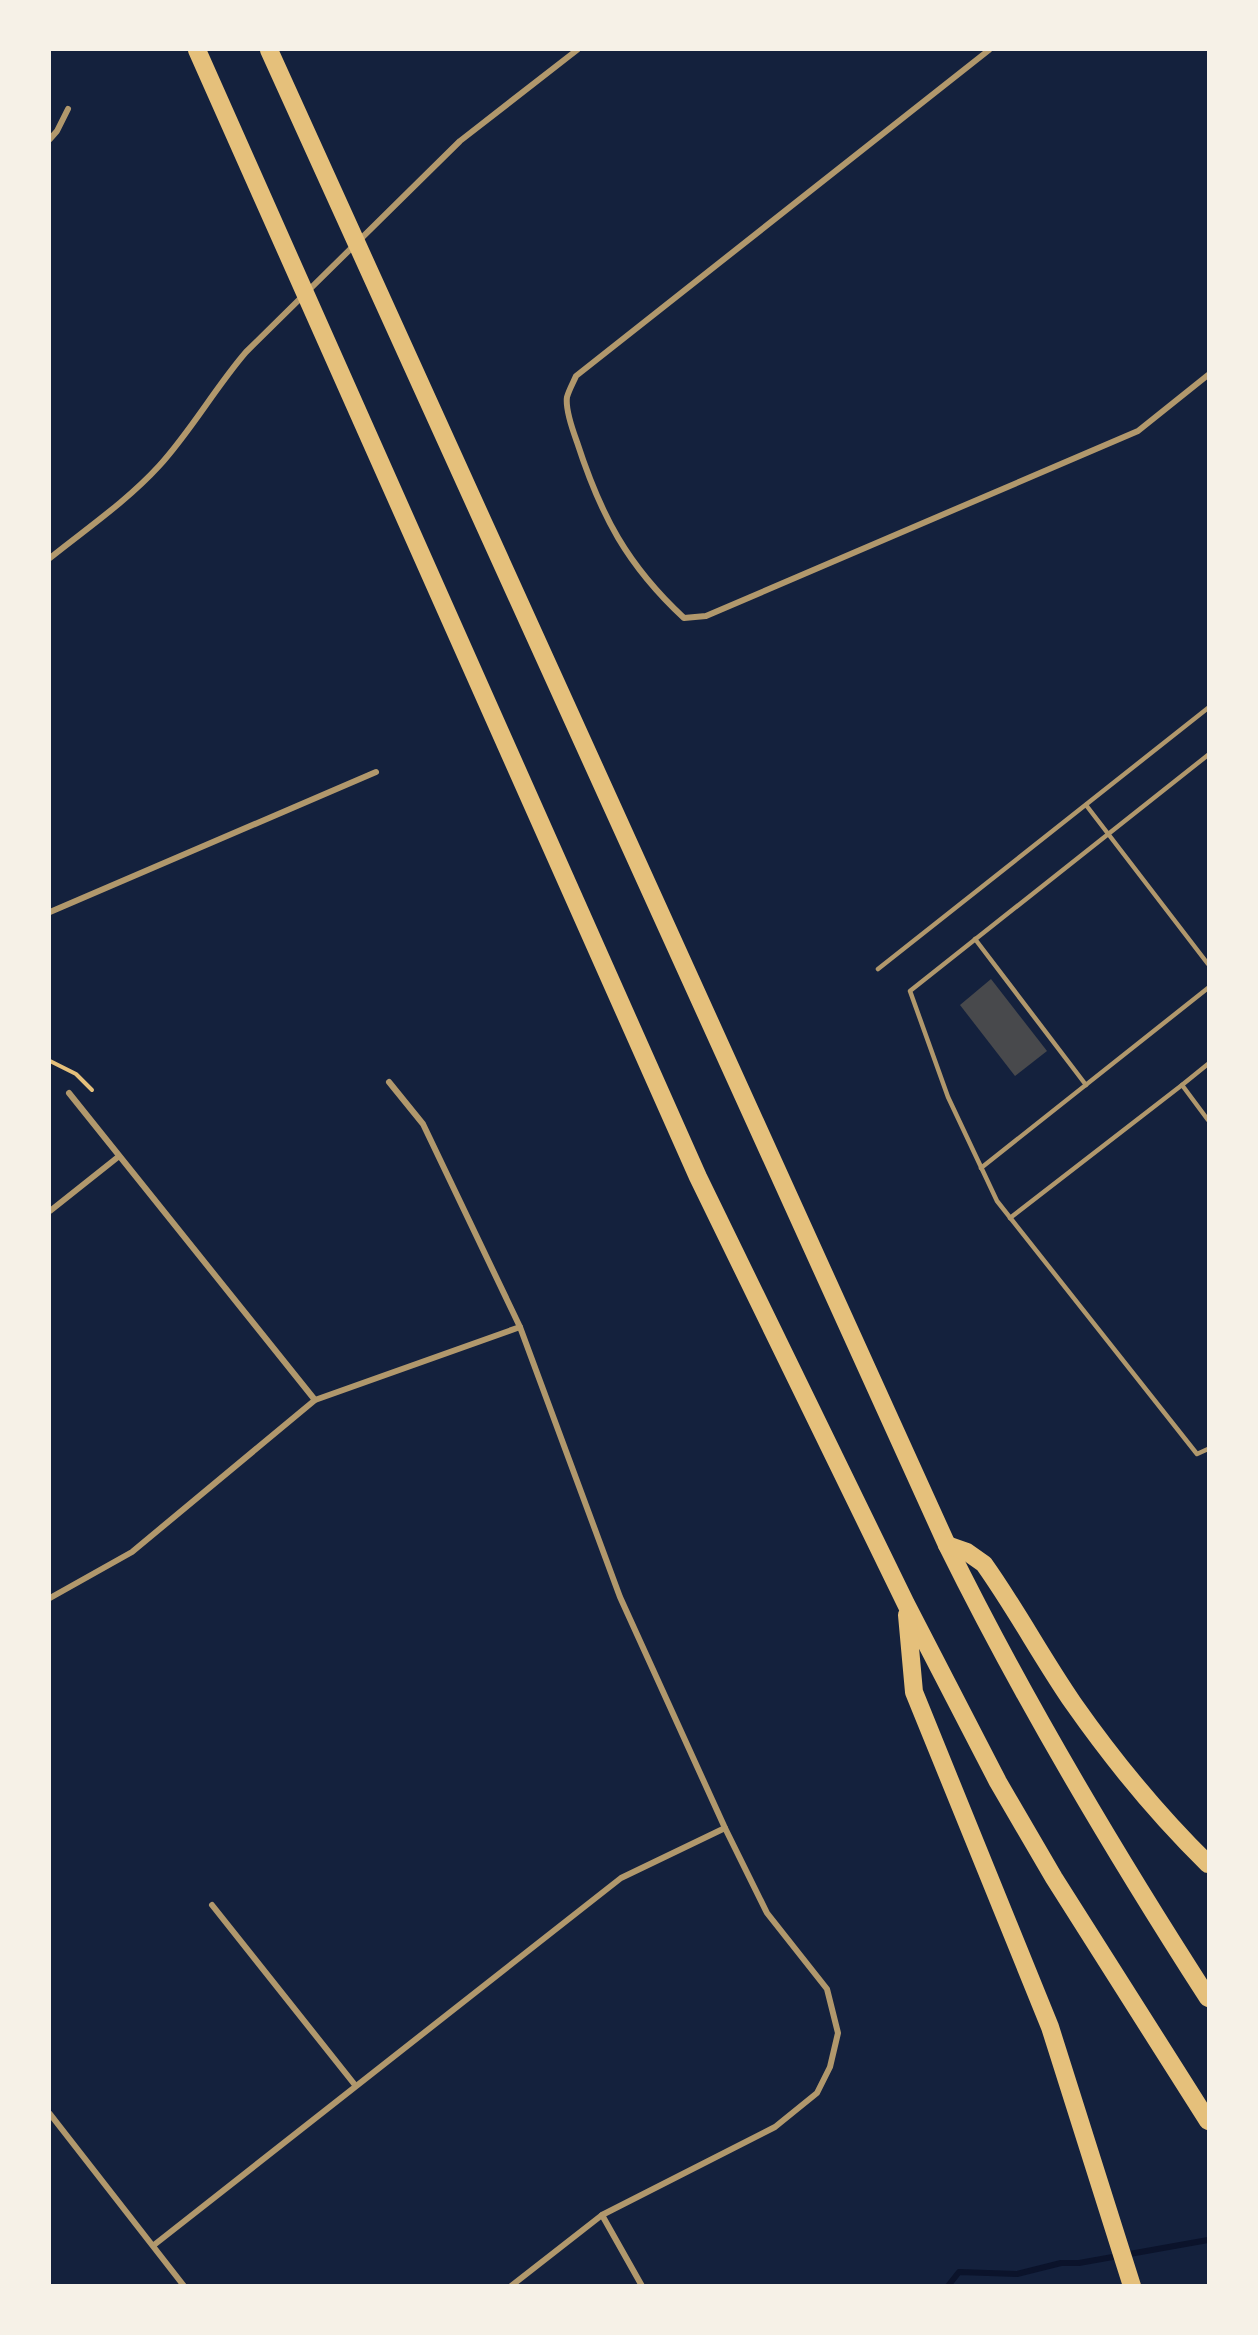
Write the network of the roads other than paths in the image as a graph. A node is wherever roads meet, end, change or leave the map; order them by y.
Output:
1 (197, 50) edge
2 (269, 50) edge
3 (577, 50) edge
4 (989, 50) edge
5 (68, 109) dead end
6 (50, 139) edge
7 (1209, 375) edge
8 (50, 558) edge
9 (1209, 708) edge
10 (1209, 755) edge
11 (376, 772) dead end
12 (1086, 805) junction
13 (1108, 833) junction
14 (50, 912) edge
15 (975, 939) junction
16 (1209, 964) edge
17 (878, 969) dead end
18 (1209, 988) edge
19 (1209, 1064) edge
20 (389, 1082) dead end
21 (1086, 1085) junction
22 (1182, 1085) junction
23 (69, 1093) dead end
24 (1209, 1120) edge
25 (118, 1157) junction
26 (981, 1168) junction
27 (50, 1211) edge
28 (1011, 1218) junction
29 (520, 1327) junction
30 (315, 1400) junction
31 (1209, 1449) edge
32 (947, 1545) junction
33 (50, 1598) edge
34 (906, 1604) junction
35 (725, 1828) junction
36 (1209, 1864) edge
37 (212, 1905) dead end
38 (1209, 1998) edge
39 (355, 2085) junction
40 (50, 2114) edge
41 (1209, 2121) edge
42 (602, 2215) junction
43 (154, 2245) junction
44 (184, 2286) edge
45 (511, 2286) edge
46 (642, 2286) edge
47 (1132, 2286) edge

1 - 34 highway
2 - 32 highway
3 - 8 street
4 - 7 street
5 - 6 street
9 - 12 lane
10 - 13 lane
11 - 14 street
12 - 13 lane
12 - 17 lane
13 - 15 lane
13 - 16 lane
15 - 21 lane
15 - 26 lane
18 - 21 lane
19 - 22 lane
20 - 29 street
21 - 26 lane
22 - 24 lane
22 - 28 lane
23 - 25 street
25 - 27 street
25 - 30 street
26 - 28 lane
28 - 31 lane
29 - 30 street
29 - 35 street
30 - 33 street
32 - 36 highway
32 - 38 highway
34 - 41 highway
34 - 47 highway
35 - 39 street
35 - 42 street
37 - 39 street
39 - 43 street
40 - 43 street
42 - 45 street
42 - 46 street
43 - 44 street

